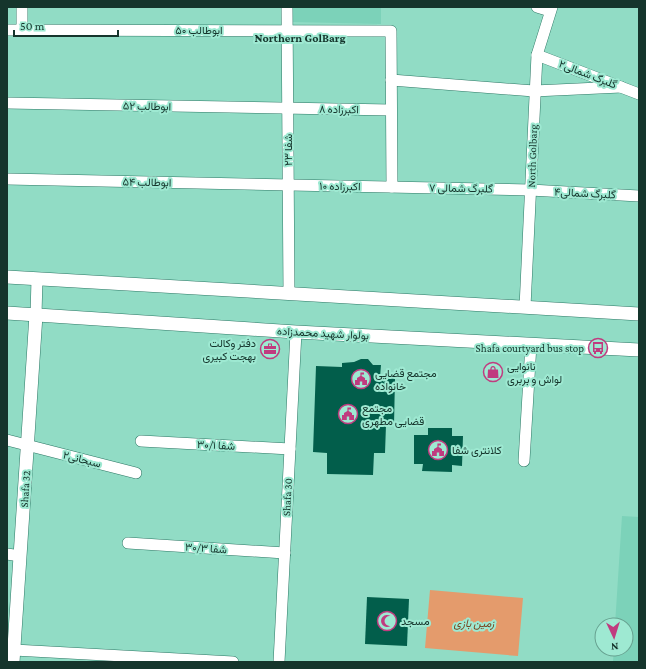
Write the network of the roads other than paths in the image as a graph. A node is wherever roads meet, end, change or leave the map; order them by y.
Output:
1 (22, 7) edge
2 (287, 7) edge
3 (537, 7) edge
4 (551, 9) edge
5 (7, 30) edge
6 (22, 30) junction
7 (288, 30) junction
8 (537, 55) junction
9 (391, 80) junction
10 (621, 87) junction
11 (534, 91) junction
12 (639, 94) edge
13 (7, 103) edge
14 (287, 108) junction
15 (391, 110) junction
16 (7, 178) edge
17 (288, 185) junction
18 (392, 187) junction
19 (530, 190) junction
20 (639, 196) edge
21 (7, 277) edge
22 (37, 279) junction
23 (289, 294) junction
24 (525, 307) junction
25 (7, 313) edge
26 (639, 314) edge
27 (36, 315) junction
28 (296, 332) junction
29 (531, 344) junction
30 (639, 350) edge
31 (7, 440) edge
32 (141, 441) dead end
33 (28, 446) junction
34 (290, 449) junction
35 (524, 462) dead end
36 (136, 473) dead end
37 (128, 543) dead end
38 (284, 553) junction
39 (7, 554) edge
40 (20, 556) junction
41 (14, 656) edge
42 (234, 662) edge
43 (279, 662) edge

1 - 6 street
2 - 7 street, شفا ۲۳
3 - 4 street
4 - 8 street, North Golbarg
5 - 6 street, ابوطالب ۵۰
6 - 7 street, ابوطالب ۵۰
7 - 9 street, ابوطالب ۵۰
7 - 14 street, شفا ۲۳
8 - 10 street, گلبرگ شمالی۲
8 - 11 street, North Golbarg
9 - 11 street
9 - 15 street
10 - 11 street
10 - 12 street, گلبرگ شمالی۲
11 - 19 street, North Golbarg
13 - 14 street, ابوطالب ۵۲
14 - 15 street, اکبرزاده ۸
14 - 17 street, شفا ۲۳
15 - 18 street
16 - 17 street, ابوطالب ۵۴
17 - 18 street, اکبرزاده ۱۰
17 - 23 street, شفا ۲۳
18 - 19 street, گلبرگ شمالی ۷
19 - 20 street, گلبرگ شمالی۴
19 - 24 street, North Golbarg
21 - 22 street
22 - 23 street
22 - 27 street
23 - 24 street
24 - 26 street
25 - 27 street, بولوار شهید محمدزاده
27 - 28 street, بولوار شهید محمدزاده
27 - 33 street, Shafa 32
28 - 29 street, بولوار شهید محمدزاده
28 - 34 street, Shafa 30
29 - 30 street, بولوار شهید محمدزاده
29 - 35 street
31 - 33 street, سبحانی۲
32 - 34 street, شفا ۳۰/۱
33 - 36 street, سبحانی۲
33 - 40 street, Shafa 32
34 - 38 street, Shafa 30
37 - 38 street, ۳۰/۳ شفا
38 - 43 street, Shafa 30
39 - 40 street
40 - 41 street, Shafa 32
41 - 42 street

